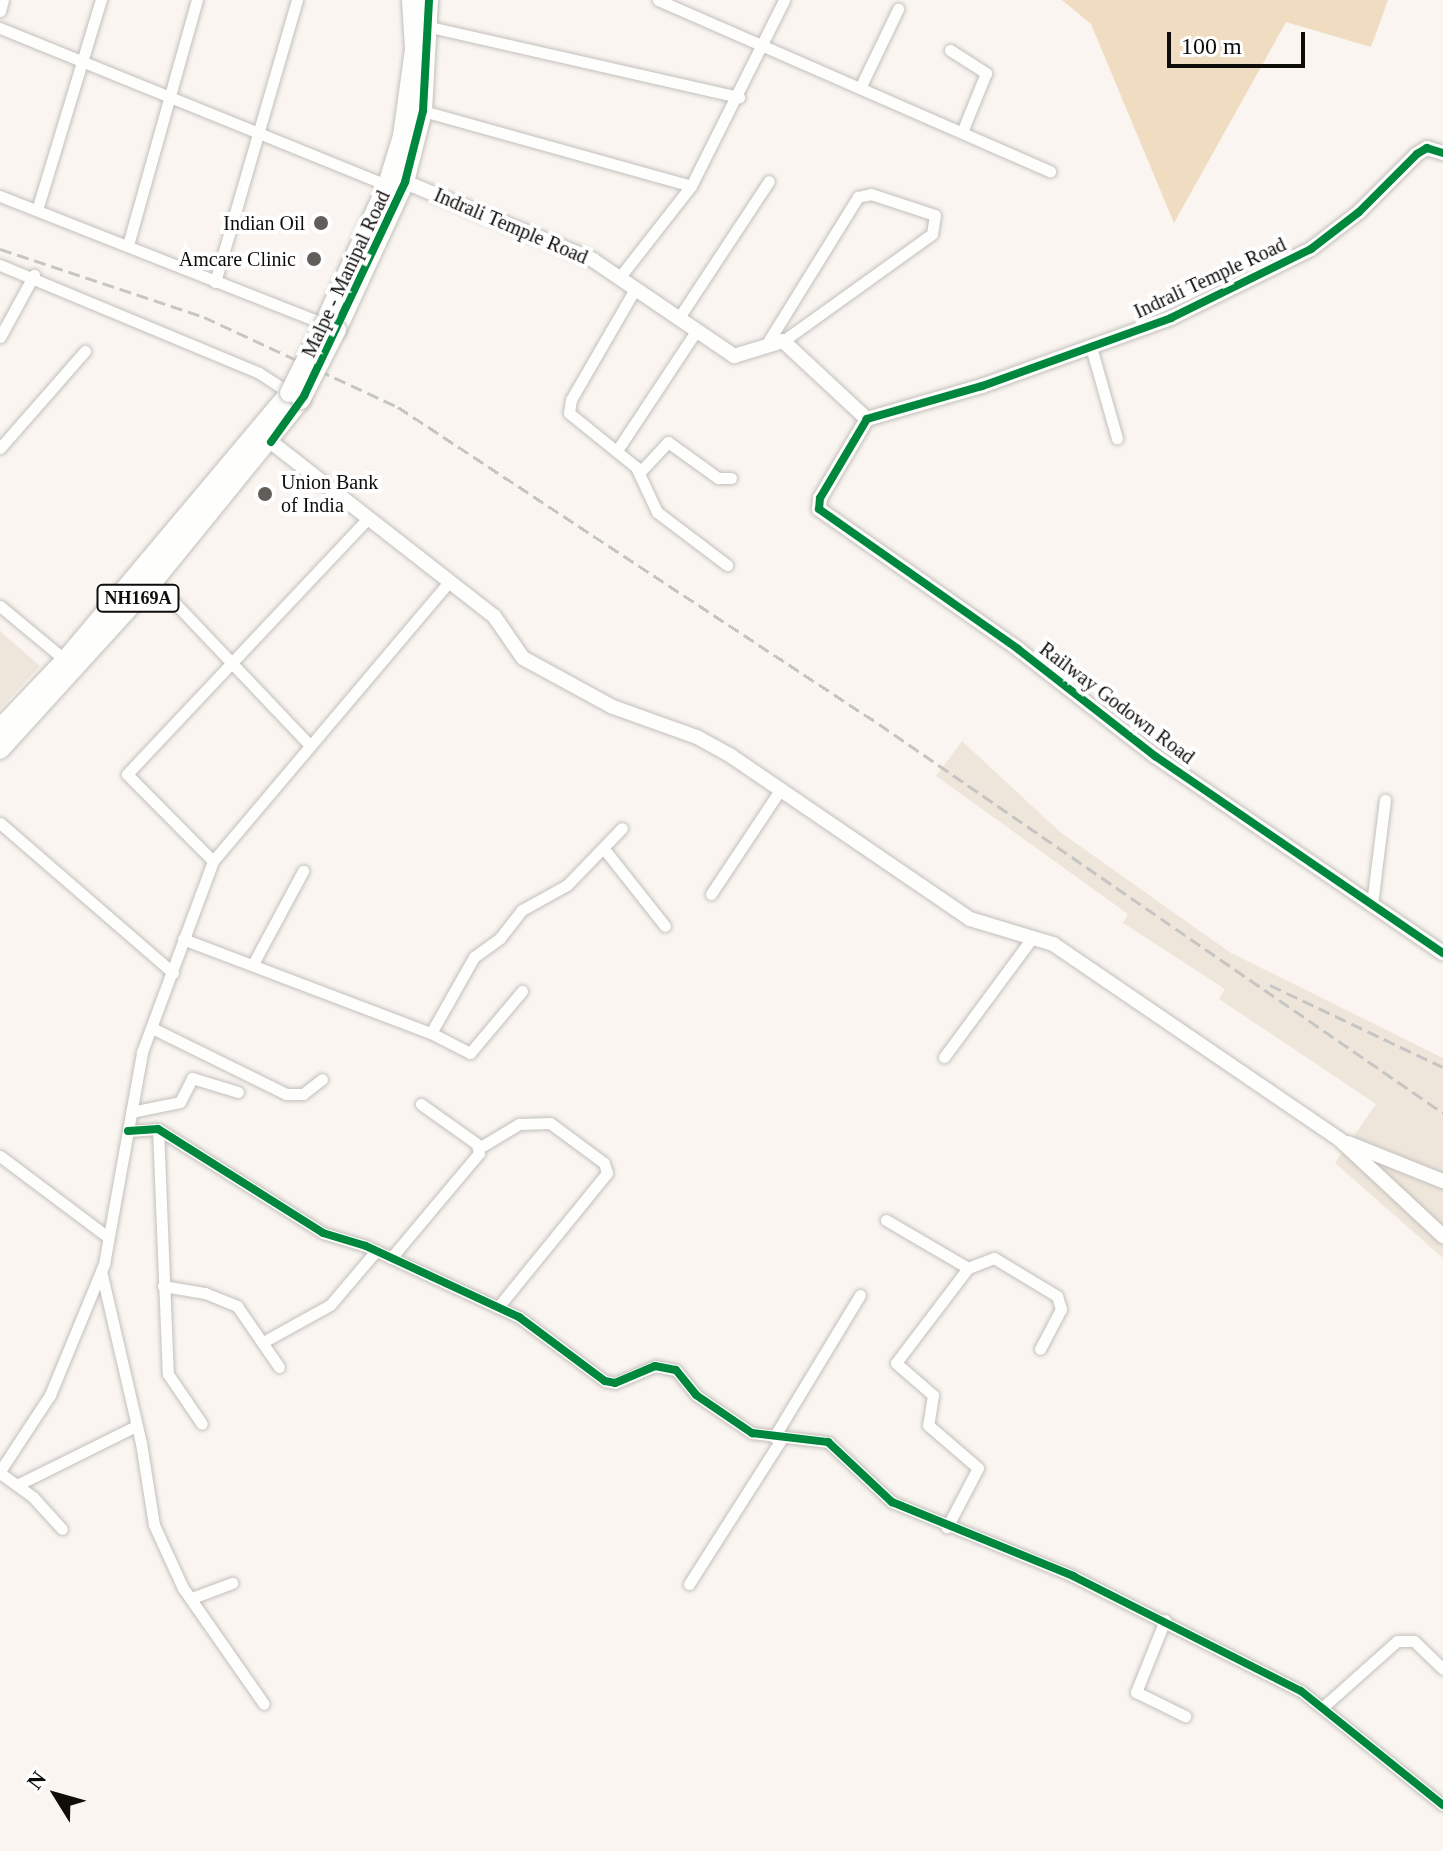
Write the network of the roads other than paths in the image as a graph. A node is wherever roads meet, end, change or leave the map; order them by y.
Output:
1 (3, 0) edge
2 (101, 0) edge
3 (197, 0) edge
4 (297, 0) edge
5 (411, 0) edge
6 (429, 0) edge
7 (658, 0) edge
8 (695, 0) edge
9 (784, 0) edge
10 (898, 9) dead end
11 (0, 11) edge
12 (689, 13) junction
13 (430, 27) junction
14 (0, 28) edge
15 (762, 45) junction
16 (950, 50) dead end
17 (81, 60) junction
18 (421, 67) junction
19 (860, 88) junction
20 (739, 97) junction
21 (170, 98) junction
22 (423, 111) junction
23 (257, 132) junction
24 (962, 132) junction
25 (1443, 153) edge
26 (1050, 171) dead end
27 (769, 181) dead end
28 (396, 184) junction
29 (691, 186) junction
30 (0, 196) edge
31 (37, 210) junction
32 (128, 245) junction
33 (0, 265) edge
34 (34, 275) junction
35 (619, 278) junction
36 (215, 282) junction
37 (635, 289) junction
38 (678, 319) junction
39 (330, 326) junction
40 (696, 331) junction
41 (0, 337) edge
42 (776, 341) junction
43 (1091, 347) junction
44 (85, 351) dead end
45 (295, 396) junction
46 (867, 419) junction
47 (1117, 438) dead end
48 (271, 442) junction
49 (0, 448) edge
50 (618, 449) junction
51 (640, 472) junction
52 (731, 478) dead end
53 (368, 518) junction
54 (727, 565) dead end
55 (154, 581) junction
56 (450, 581) junction
57 (0, 606) edge
58 (65, 660) junction
59 (232, 661) junction
60 (0, 728) edge
61 (308, 743) junction
62 (0, 750) edge
63 (780, 790) junction
64 (1385, 800) dead end
65 (0, 823) edge
66 (622, 828) dead end
67 (604, 849) junction
68 (213, 861) junction
69 (303, 871) dead end
70 (711, 894) dead end
71 (1372, 904) junction
72 (665, 926) dead end
73 (1032, 938) junction
74 (183, 939) junction
75 (1443, 953) edge
76 (253, 964) junction
77 (173, 973) junction
78 (522, 991) dead end
79 (152, 1028) junction
80 (431, 1033) junction
81 (944, 1057) dead end
82 (322, 1079) dead end
83 (238, 1092) dead end
84 (421, 1104) dead end
85 (131, 1112) junction
86 (158, 1129) junction
87 (128, 1131) junction
88 (1340, 1140) junction
89 (479, 1148) junction
90 (0, 1156) edge
91 (1443, 1181) edge
92 (886, 1220) dead end
93 (1443, 1236) edge
94 (108, 1237) junction
95 (376, 1251) junction
96 (391, 1258) junction
97 (968, 1268) junction
98 (101, 1270) junction
99 (163, 1286) junction
100 (860, 1295) dead end
101 (498, 1307) junction
102 (265, 1341) junction
103 (1040, 1349) dead end
104 (279, 1367) dead end
105 (202, 1424) dead end
106 (136, 1426) junction
107 (778, 1437) junction
108 (0, 1472) edge
109 (17, 1485) junction
110 (947, 1527) junction
111 (62, 1529) dead end
112 (232, 1583) dead end
113 (689, 1584) dead end
114 (192, 1598) junction
115 (1165, 1620) junction
116 (1443, 1669) edge
117 (264, 1704) dead end
118 (1323, 1707) junction
119 (1185, 1716) dead end
120 (1443, 1805) edge

1 - 11 street
2 - 17 street
3 - 21 street
4 - 23 street
5 - 18 highway, Malpe - Manipal Road / NH169A
6 - 13 highway, NH169A
7 - 12 street
8 - 12 street
9 - 15 street
10 - 19 street
12 - 15 street
13 - 18 highway, NH169A
13 - 20 street
14 - 17 street, Indrali Temple Road
15 - 19 street
15 - 20 street
16 - 24 street
17 - 21 street, Indrali Temple Road
17 - 31 street
18 - 22 highway, NH169A
18 - 28 highway, Malpe - Manipal Road / NH169A
19 - 24 street
20 - 29 street
21 - 23 street, Indrali Temple Road
21 - 32 street
22 - 28 highway, NH169A
22 - 29 street
23 - 28 street, Indrali Temple Road
23 - 36 street
24 - 26 street
25 - 43 street, Indrali Temple Road
27 - 38 street
28 - 35 street, Indrali Temple Road
28 - 39 highway, Malpe - Manipal Road / NH169A
29 - 35 street
30 - 31 street
31 - 32 street
32 - 36 street
33 - 34 street
34 - 41 street
34 - 45 street
35 - 37 street, Indrali Temple Road
36 - 39 street
37 - 38 street, Indrali Temple Road
37 - 50 street
38 - 40 street, Indrali Temple Road
39 - 45 highway, Malpe - Manipal Road / NH169A, bridge
40 - 42 street, Indrali Temple Road
40 - 50 street
42 - 42 street
42 - 46 street
43 - 46 street, Indrali Temple Road
43 - 47 street
44 - 49 street
45 - 48 highway, NH169A
45 - 58 highway, Malpe - Manipal Road / NH169A
46 - 71 street, Railway Godown Road
48 - 53 street
48 - 55 highway, NH169A
50 - 51 street
51 - 52 street
51 - 54 street
53 - 56 street
53 - 59 street
55 - 59 street
55 - 62 highway, NH169A
56 - 61 street
56 - 63 street
57 - 58 street
58 - 60 highway, Malpe - Manipal Road / NH169A
59 - 61 street
59 - 68 street
61 - 68 street
63 - 70 street
63 - 73 street
64 - 71 street
65 - 77 street
66 - 67 street
67 - 72 street
67 - 80 street
68 - 74 street
69 - 76 street
71 - 75 street, Railway Godown Road
73 - 81 street
73 - 88 street
74 - 76 street
74 - 77 street
76 - 80 street
77 - 79 street
78 - 80 street
79 - 82 street
79 - 85 street
83 - 85 street
84 - 89 street
85 - 87 street
86 - 87 street
86 - 95 street
86 - 99 street
87 - 94 street
88 - 91 street
88 - 93 street
89 - 96 street
89 - 101 street
90 - 94 street
92 - 97 street
94 - 98 street
95 - 96 street
95 - 102 street
96 - 101 street
97 - 103 street
97 - 110 street
98 - 106 street
98 - 108 street
99 - 102 street
99 - 105 street
100 - 107 street
101 - 107 street
102 - 104 street
106 - 109 street
106 - 114 street
107 - 110 street
107 - 113 street
108 - 109 street
109 - 111 street
110 - 115 street
112 - 114 street
114 - 117 street
115 - 118 street
115 - 119 street
116 - 118 street
118 - 120 street

